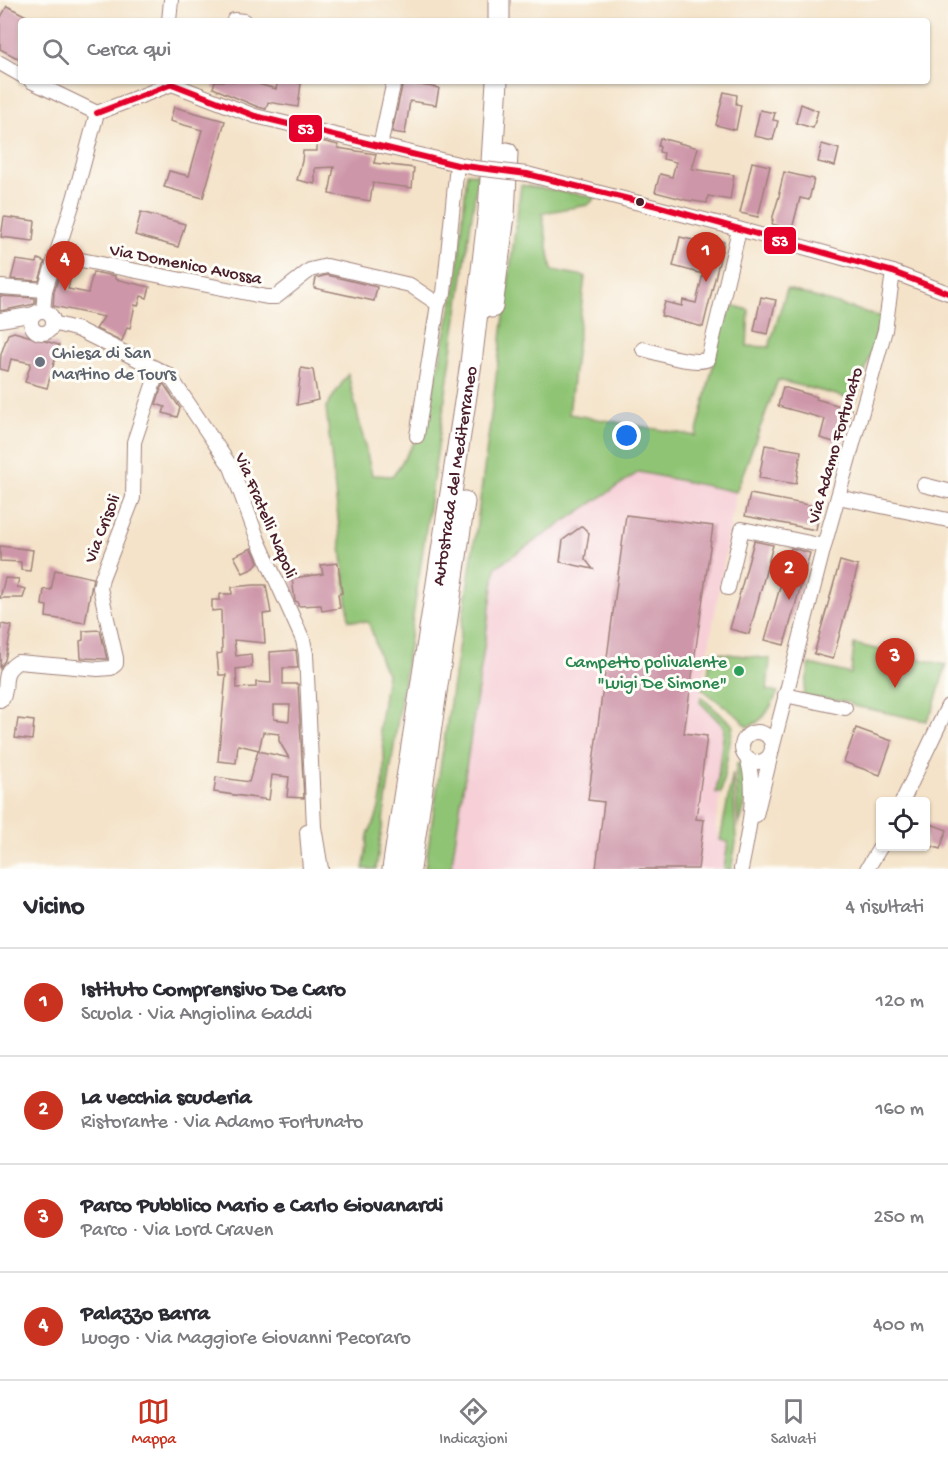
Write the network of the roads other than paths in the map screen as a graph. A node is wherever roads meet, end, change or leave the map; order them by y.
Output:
1 (171, 0) edge
2 (491, 0) edge
3 (499, 0) edge
4 (513, 0) edge
5 (169, 18) edge
6 (490, 18) edge
7 (499, 18) edge
8 (513, 18) edge
9 (0, 63) edge
10 (18, 73) edge
11 (37, 84) edge
12 (164, 84) edge
13 (393, 84) edge
14 (489, 84) edge
15 (497, 84) edge
16 (511, 84) edge
17 (97, 113) junction
18 (381, 146) junction
19 (457, 165) junction
20 (489, 211) junction
21 (739, 230) junction
22 (56, 255) junction
23 (893, 272) junction
24 (0, 287) edge
25 (45, 290) junction
26 (948, 293) edge
27 (438, 304) junction
28 (36, 317) junction
29 (53, 323) junction
30 (1, 324) edge
31 (643, 349) dead end
32 (158, 370) junction
33 (417, 436) dead end
34 (924, 485) dead end
35 (948, 491) edge
36 (838, 497) junction
37 (948, 520) edge
38 (824, 546) junction
39 (728, 588) dead end
40 (785, 695) junction
41 (0, 700) edge
42 (435, 703) junction
43 (948, 706) edge
44 (845, 708) dead end
45 (755, 732) junction
46 (771, 751) junction
47 (747, 758) junction
48 (904, 797) edge
49 (313, 807) junction
50 (745, 849) junction
51 (878, 851) edge
52 (310, 869) edge
53 (321, 869) edge
54 (393, 869) edge
55 (410, 869) edge
56 (416, 869) edge
57 (741, 869) edge
58 (867, 869) edge

1 - 5 street
2 - 6 highway
3 - 7 highway
4 - 8 highway
9 - 10 street
11 - 17 street
12 - 17 street
12 - 18 street
13 - 18 street
14 - 20 highway
15 - 20 highway, Autostrada del Mediterraneo
16 - 42 highway, Autostrada del Mediterraneo
17 - 22 street
18 - 19 street
19 - 21 street, bridge
19 - 27 street
20 - 54 highway, Autostrada del Mediterraneo
21 - 23 street
21 - 31 street
22 - 25 street
22 - 27 street, Via Domenico Avossa
23 - 26 street
23 - 36 street, Via Adamo Fortunato
24 - 25 street
25 - 28 street
27 - 33 street
28 - 29 street
28 - 29 street
28 - 30 street
29 - 32 street, Via Fratelli Napoli
32 - 41 street, Via Crisoli
32 - 49 street, Via Fratelli Napoli
34 - 35 street
36 - 37 street
36 - 38 street, Via Adamo Fortunato
38 - 39 street
38 - 40 street, Via Adamo Fortunato
40 - 44 street
40 - 45 street, Via Adamo Fortunato
40 - 46 street, Via Adamo Fortunato
42 - 55 highway, Autostrada del Mediterraneo
42 - 56 highway
43 - 48 street
45 - 46 street
45 - 47 street
46 - 47 street
46 - 50 street, Via Adamo Fortunato
47 - 50 street, Via Adamo Fortunato
49 - 52 street, Via Fratelli Napoli
49 - 53 street, Via Fratelli Napoli
50 - 57 street, Via Adamo Fortunato
51 - 58 street

